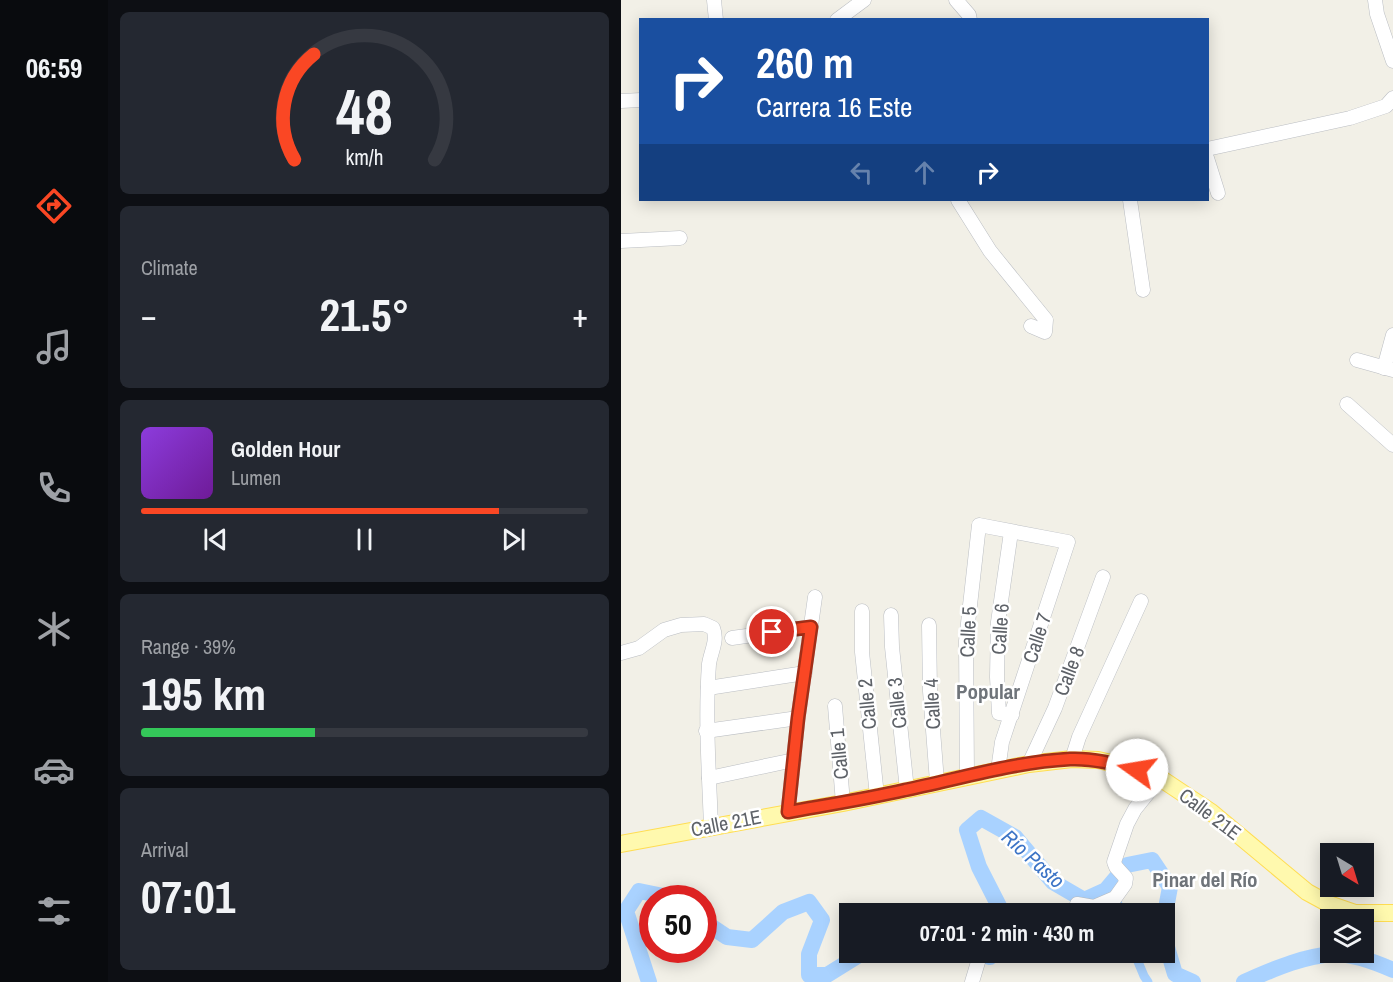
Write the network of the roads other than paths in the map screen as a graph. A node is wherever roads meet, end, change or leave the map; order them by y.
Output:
1 (714, 0) edge
2 (864, 0) edge
3 (956, 0) edge
4 (1375, 0) edge
5 (716, 18) edge
6 (840, 18) edge
7 (970, 18) edge
8 (1393, 61) edge
9 (1393, 98) edge
10 (639, 100) edge
11 (621, 101) edge
12 (1209, 149) edge
13 (1209, 164) edge
14 (1218, 193) dead end
15 (959, 201) edge
16 (1130, 201) edge
17 (680, 238) dead end
18 (621, 241) edge
19 (1143, 290) dead end
20 (1031, 326) dead end
21 (1393, 335) edge
22 (1357, 360) dead end
23 (1389, 369) edge
24 (1347, 404) dead end
25 (1393, 445) edge
26 (1011, 532) junction
27 (1103, 577) dead end
28 (815, 597) dead end
29 (1141, 601) dead end
30 (862, 611) dead end
31 (891, 615) dead end
32 (929, 625) dead end
33 (811, 627) junction
34 (732, 638) dead end
35 (621, 653) edge
36 (805, 673) junction
37 (708, 688) junction
38 (835, 706) dead end
39 (1011, 715) junction
40 (798, 718) junction
41 (706, 731) junction
42 (1072, 759) junction
43 (794, 760) junction
44 (1029, 764) junction
45 (999, 770) junction
46 (967, 776) junction
47 (709, 778) junction
48 (1160, 778) junction
49 (937, 782) junction
50 (907, 790) junction
51 (877, 796) junction
52 (843, 803) junction
53 (788, 812) junction
54 (711, 826) junction
55 (621, 844) edge
56 (1103, 903) edge
57 (1393, 913) edge
58 (978, 963) edge
59 (972, 982) edge

1 - 5 street
2 - 6 street
3 - 7 street
4 - 8 street
9 - 12 street
10 - 11 street
13 - 14 street
15 - 20 street
16 - 19 street
17 - 18 street
21 - 23 street
22 - 23 street
24 - 25 street
26 - 39 street, Calle 6
26 - 39 street, Calle 7
26 - 46 street, Calle 5
27 - 44 street, Calle 8
28 - 33 street
29 - 42 street
30 - 51 street, Calle 2
31 - 50 street, Calle 3
32 - 49 street, Calle 4
33 - 34 street
33 - 36 street
35 - 37 street
36 - 37 street
36 - 40 street
37 - 41 street
38 - 52 street, Calle 1
39 - 45 street, Calle 7
40 - 41 street
40 - 43 street
41 - 47 street
42 - 44 main road, Calle 21E
42 - 48 main road, Calle 21E
43 - 47 street
43 - 53 street
44 - 45 main road, Calle 21E
45 - 46 main road, Calle 21E
46 - 49 main road, Calle 21E
47 - 54 street
48 - 56 street
48 - 57 main road, Calle 21E
49 - 50 main road, Calle 21E
50 - 51 main road, Calle 21E
51 - 52 main road, Calle 21E
52 - 53 main road, Calle 21E
53 - 54 main road, Calle 21E
54 - 55 main road, Calle 21E
58 - 59 street

